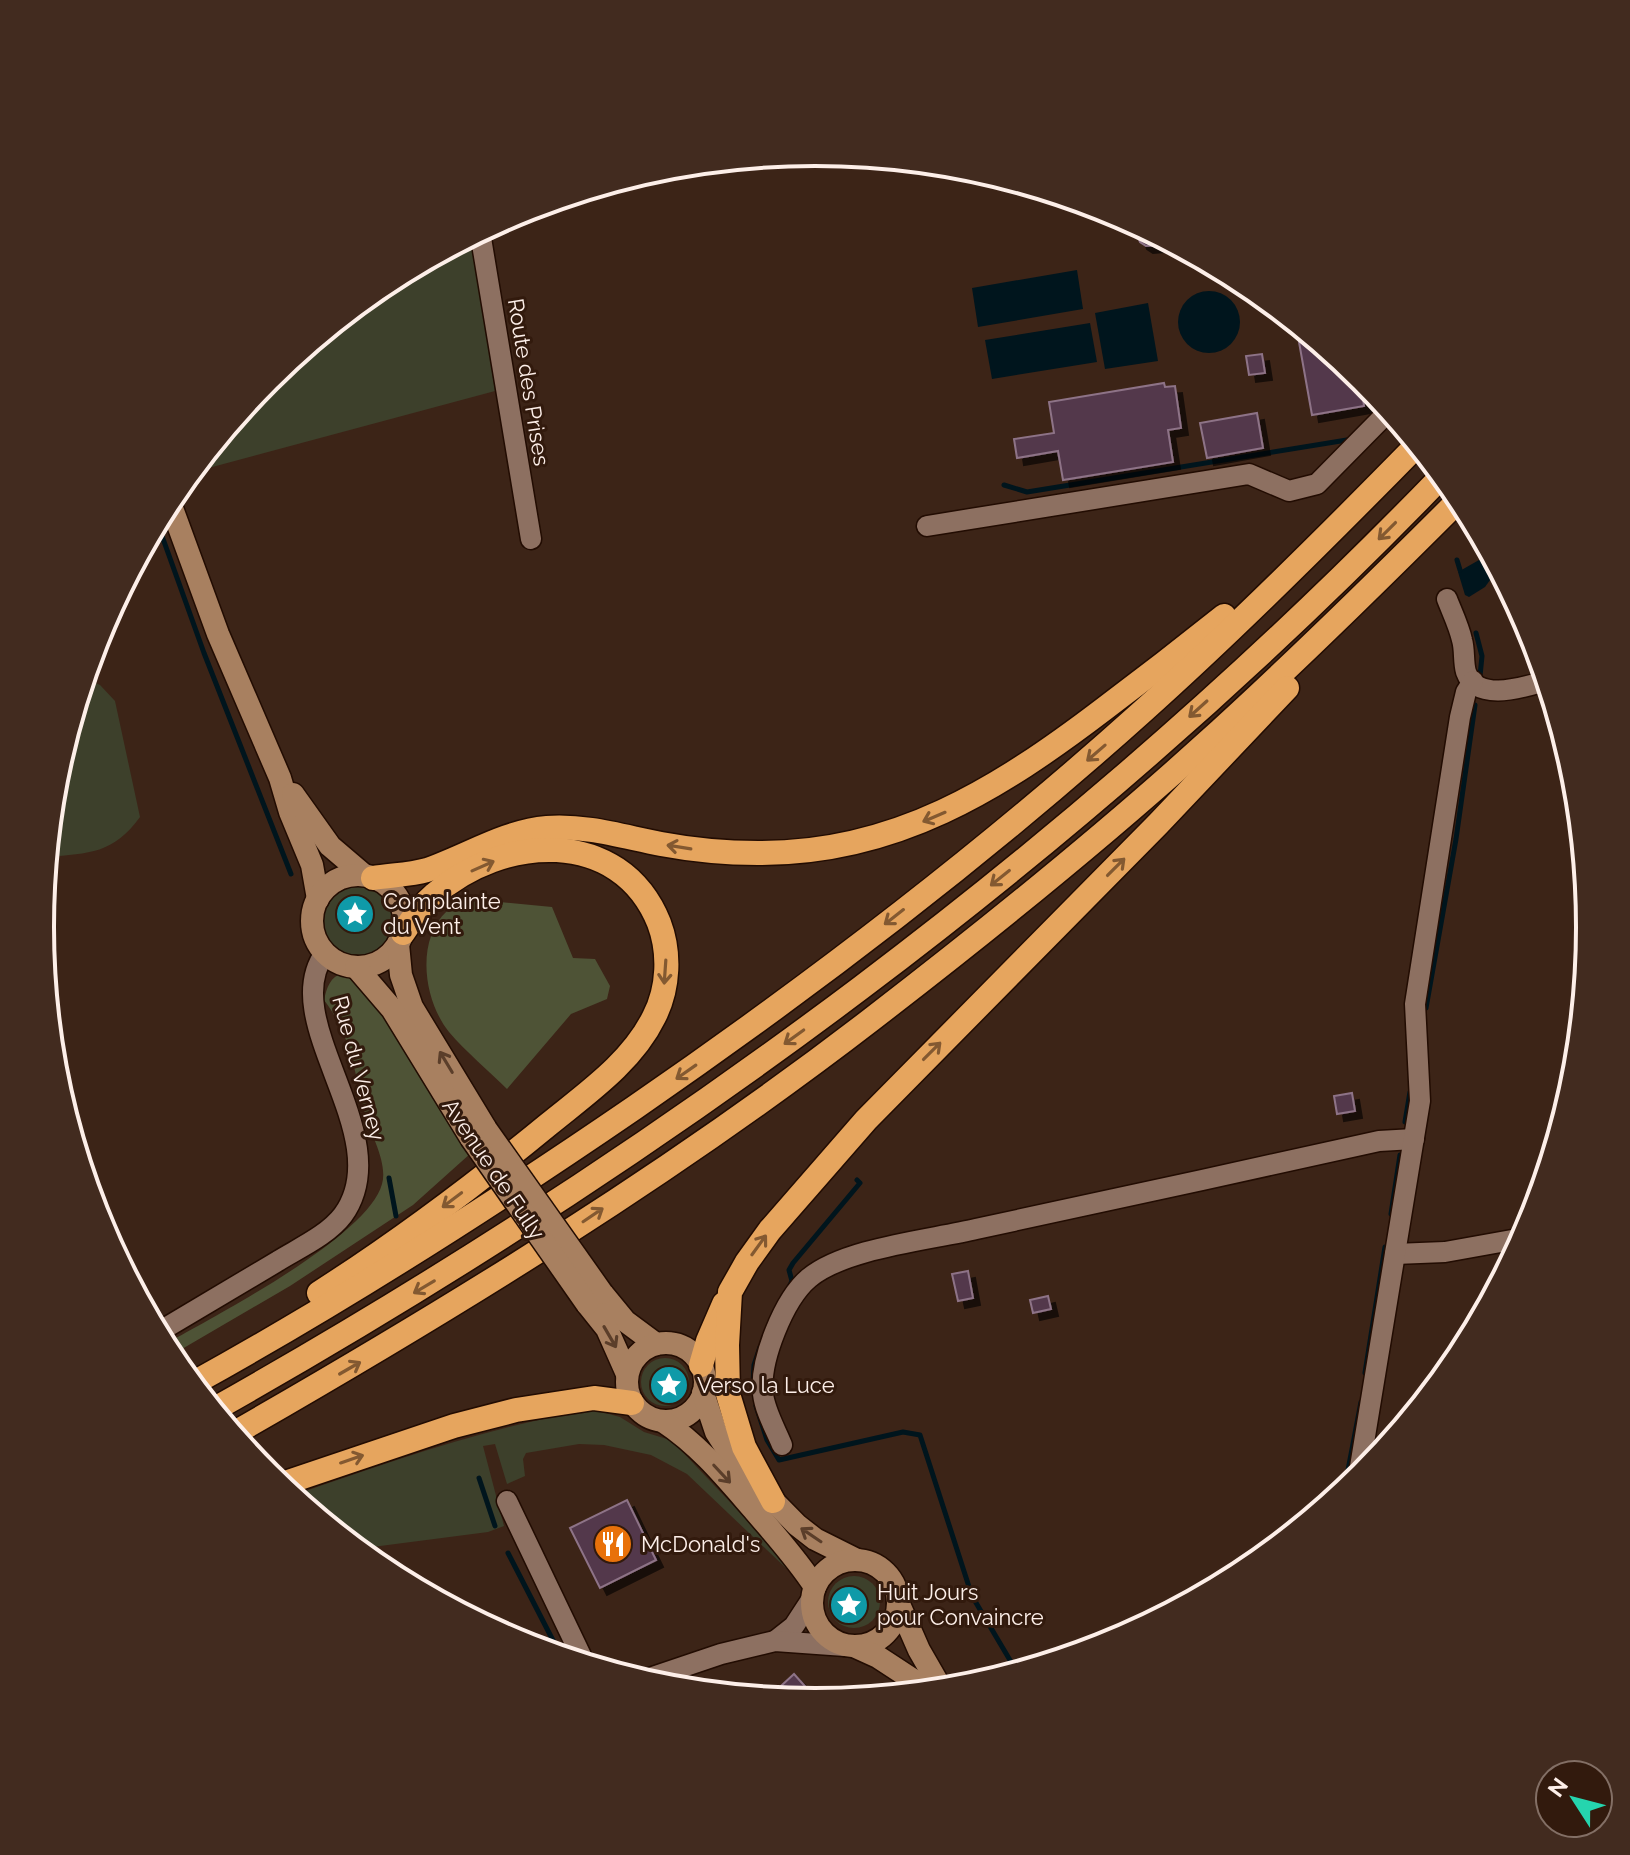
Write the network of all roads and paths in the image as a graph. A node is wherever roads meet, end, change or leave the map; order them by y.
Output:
1 (482, 243) edge
2 (1381, 419) edge
3 (1410, 453) edge
4 (1396, 467) junction
5 (1433, 484) edge
6 (1451, 510) edge
7 (1452, 511) edge
8 (175, 516) edge
9 (927, 526) dead end
10 (531, 539) dead end
11 (1447, 599) dead end
12 (1473, 681) junction
13 (1536, 683) edge
14 (280, 778) junction
15 (369, 876) junction
16 (318, 899) junction
17 (401, 938) junction
18 (325, 953) junction
19 (356, 967) junction
20 (479, 1134) junction
21 (1414, 1139) junction
22 (1508, 1241) edge
23 (1395, 1254) junction
24 (730, 1292) junction
25 (595, 1298) junction
26 (168, 1327) edge
27 (656, 1344) junction
28 (701, 1365) junction
29 (197, 1371) edge
30 (627, 1374) junction
31 (202, 1378) edge
32 (703, 1393) junction
33 (632, 1403) junction
34 (222, 1405) edge
35 (664, 1422) junction
36 (243, 1429) edge
37 (782, 1445) dead end
38 (1362, 1457) edge
39 (292, 1480) edge
40 (507, 1501) dead end
41 (773, 1501) junction
42 (857, 1560) junction
43 (813, 1594) junction
44 (898, 1602) junction
45 (775, 1641) junction
46 (850, 1646) junction
47 (579, 1651) edge
48 (664, 1673) edge
49 (935, 1679) edge
50 (916, 1682) edge

1 - 10 street, Route des Prises
2 - 9 street
3 - 4 highway
4 -> 15 highway
4 -> 31 highway
5 -> 34 highway
36 -> 6 highway
24 -> 7 highway
8 - 14 main road
11 - 12 street
12 - 13 street
12 - 21 street
14 - 15 main road
14 - 16 main road
15 - 16 main road
15 - 17 main road
16 - 18 main road
17 - 19 main road
20 -> 17 main road, Avenue de Fully
17 -> 29 highway
18 - 19 main road
18 - 26 street, Rue du Verney
19 - 20 main road, Avenue de Fully
20 - 25 main road, Avenue de Fully, bridge
21 - 23 street
21 - 37 street
22 - 23 street
23 - 38 street
24 - 28 highway
24 - 41 highway
25 - 27 main road, Avenue de Fully
25 -> 30 main road, Avenue de Fully
27 - 28 main road
27 - 30 main road
28 - 32 main road
30 - 33 main road
32 - 35 main road
32 - 41 main road
33 - 35 main road
39 -> 33 highway
35 -> 43 main road
40 - 47 street
42 -> 41 main road
42 - 43 main road
42 - 44 main road
43 - 45 street
43 - 46 main road
44 - 46 main road
44 - 49 main road
45 - 46 street
45 - 48 street
46 - 50 main road

